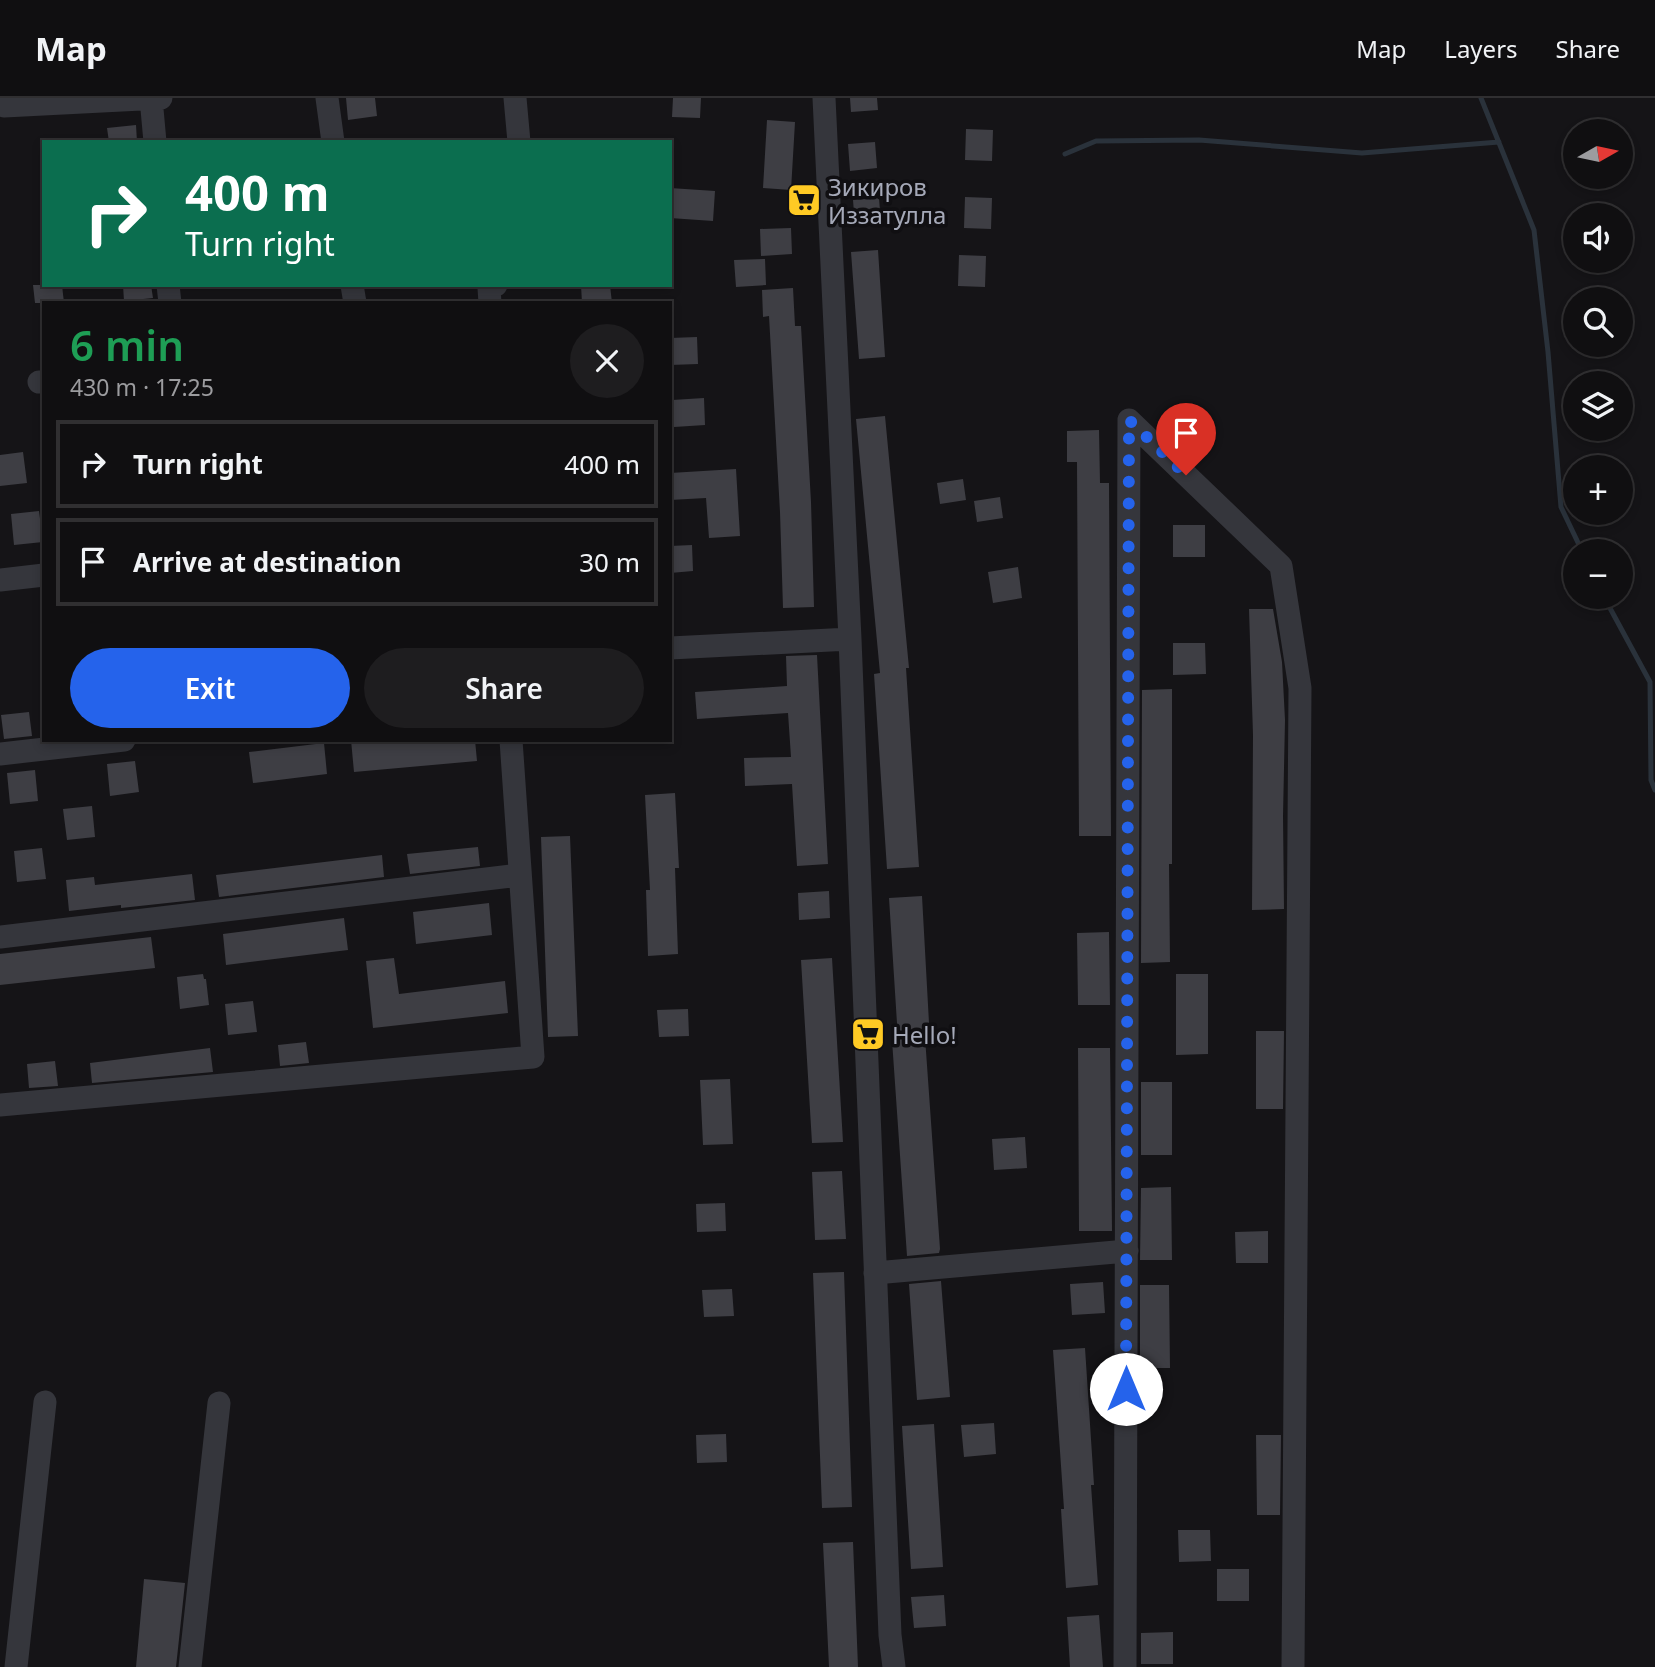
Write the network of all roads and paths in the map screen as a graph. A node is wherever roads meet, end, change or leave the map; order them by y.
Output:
1 (155, 98) edge
2 (327, 98) edge
3 (515, 98) edge
4 (824, 98) edge
5 (4, 106) dead end
6 (155, 140) edge
7 (333, 140) edge
8 (519, 140) edge
9 (42, 575) edge
10 (0, 580) edge
11 (850, 639) junction
12 (672, 648) edge
13 (106, 742) edge
14 (511, 742) edge
15 (0, 754) edge
16 (520, 875) junction
17 (0, 937) edge
18 (0, 1105) edge
19 (1127, 1251) junction
20 (875, 1273) junction
21 (45, 1402) dead end
22 (219, 1403) dead end
23 (16, 1667) edge
24 (190, 1667) edge
25 (894, 1667) edge
26 (1125, 1667) edge
27 (1293, 1667) edge

1 - 5 street
1 - 6 street
2 - 7 street
3 - 8 street
4 - 11 street
9 - 10 street
11 - 12 street
11 - 20 street
13 - 15 street
14 - 16 street
16 - 17 street
16 - 18 street
19 - 20 street
19 - 26 street
19 - 27 street
20 - 25 street
21 - 23 street
22 - 24 street

